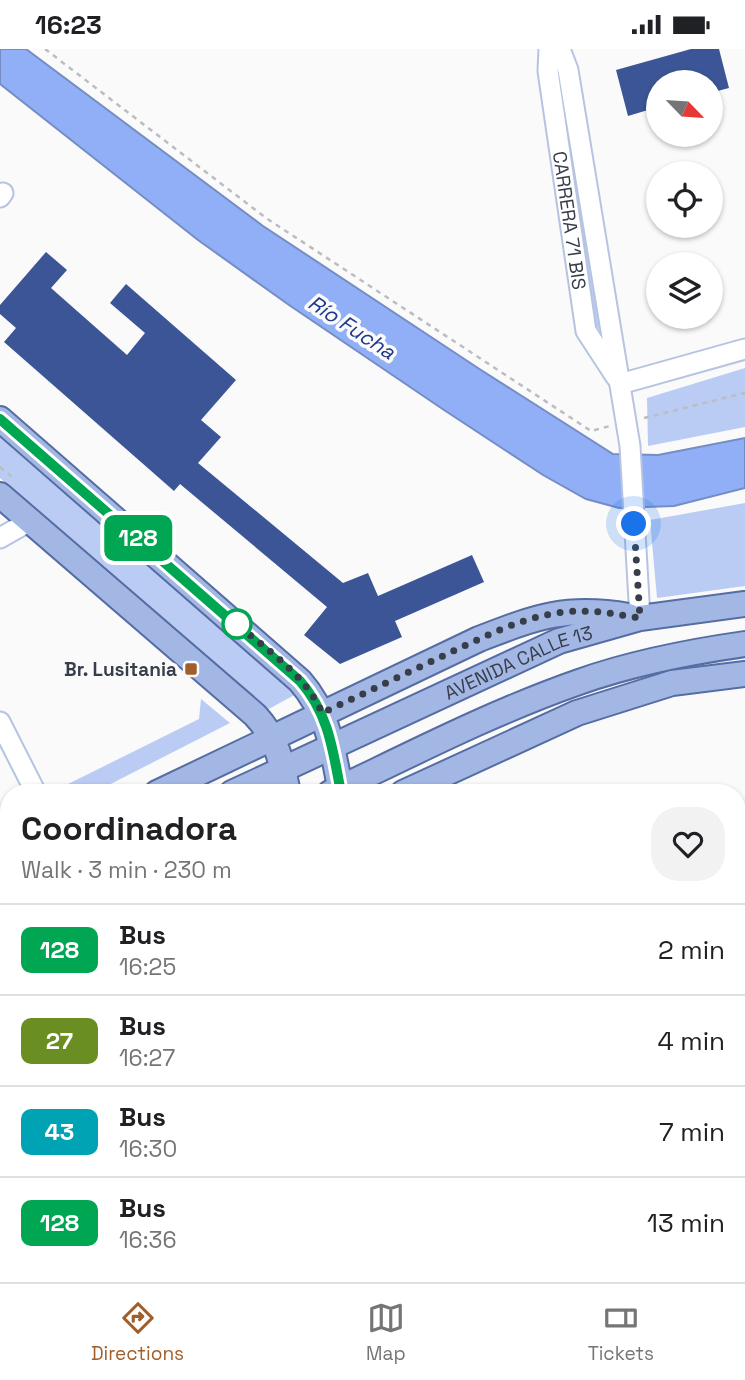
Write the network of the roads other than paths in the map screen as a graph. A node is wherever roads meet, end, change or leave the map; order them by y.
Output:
1 (549, 49) edge
2 (560, 49) edge
3 (745, 349) edge
4 (620, 384) junction
5 (0, 419) edge
6 (0, 495) edge
7 (30, 521) junction
8 (0, 538) edge
9 (745, 604) edge
10 (640, 618) junction
11 (745, 644) edge
12 (700, 650) junction
13 (745, 674) edge
14 (646, 690) junction
15 (322, 713) junction
16 (0, 722) edge
17 (273, 737) junction
18 (333, 745) junction
19 (283, 768) junction
20 (31, 784) edge
21 (176, 784) edge
22 (250, 784) edge
23 (286, 784) edge
24 (336, 784) edge
25 (352, 784) edge
26 (422, 784) edge

1 - 4 street, CARRERA 71 BIS
2 - 4 street, CARRERA 71 BIS
3 - 4 street
4 - 10 street, CARRERA 71 BIS
5 - 15 main road
6 - 7 main road
7 - 8 street
7 - 17 main road
9 - 10 main road
10 - 15 main road, AVENIDA CALLE 13
10 - 18 main road, AVENIDA CALLE 13
11 - 12 main road, AVENIDA CALLE 13
12 - 14 main road
12 - 25 main road, AVENIDA CALLE 13
13 - 14 main road
14 - 26 main road
15 - 17 main road, AVENIDA CALLE 13
15 - 18 main road
16 - 20 street
17 - 19 main road
17 - 21 main road, AVENIDA CALLE 13
18 - 19 main road, AVENIDA CALLE 13
18 - 24 main road
19 - 22 main road, AVENIDA CALLE 13
19 - 23 main road

